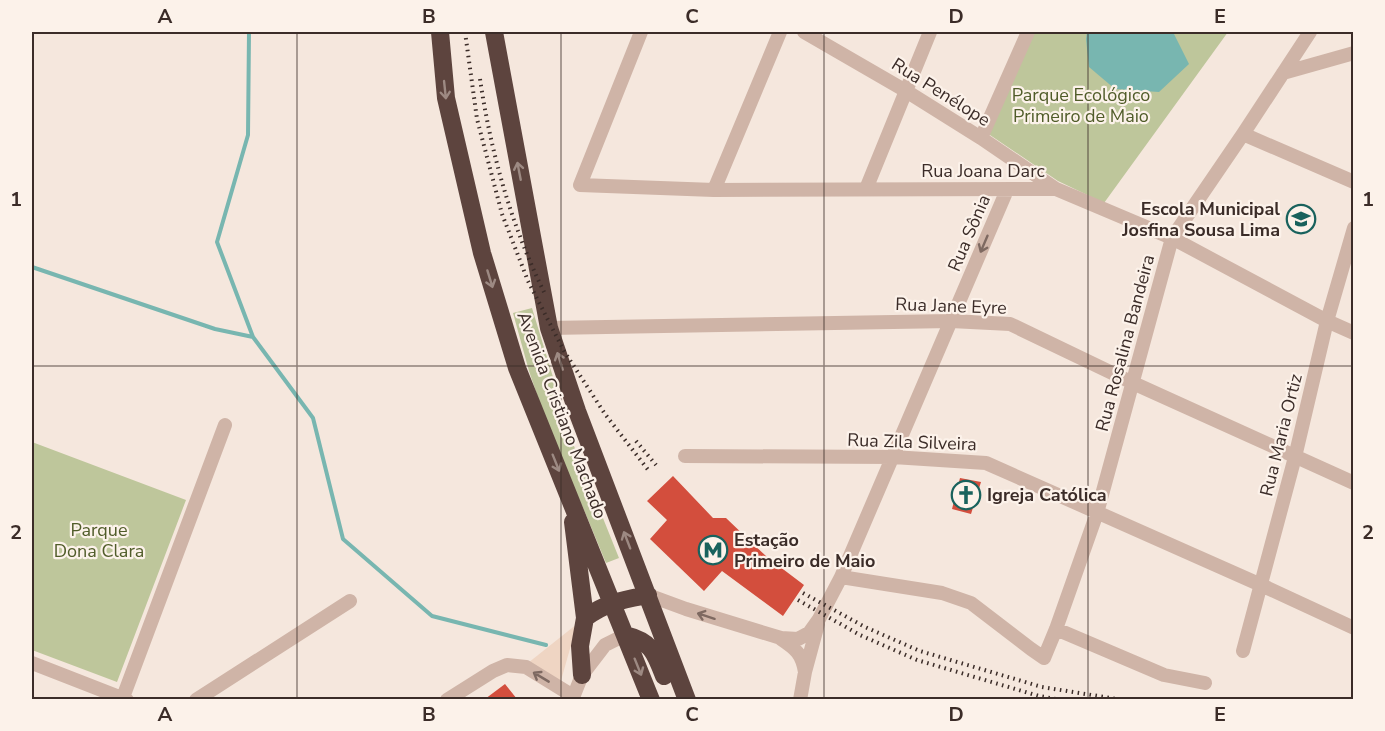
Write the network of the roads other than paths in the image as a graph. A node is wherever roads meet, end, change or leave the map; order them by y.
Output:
1 (440, 32) edge
2 (494, 32) edge
3 (641, 32) edge
4 (780, 32) edge
5 (804, 32) edge
6 (930, 32) edge
7 (1028, 32) edge
8 (1310, 32) edge
9 (1353, 53) edge
10 (1283, 73) junction
11 (906, 91) junction
12 (1244, 134) junction
13 (981, 138) junction
14 (1353, 182) edge
15 (866, 189) junction
16 (1056, 189) junction
17 (714, 190) junction
18 (1007, 190) junction
19 (1353, 228) edge
20 (1172, 238) junction
21 (951, 321) junction
22 (1327, 321) junction
23 (549, 328) junction
24 (1353, 333) edge
25 (1133, 383) junction
26 (225, 425) dead end
27 (685, 456) dead end
28 (892, 457) junction
29 (1295, 457) junction
30 (1353, 483) edge
31 (570, 497) junction
32 (1097, 513) junction
33 (841, 577) junction
34 (1261, 585) junction
35 (648, 595) junction
36 (350, 601) dead end
37 (612, 602) junction
38 (585, 618) junction
39 (819, 619) junction
40 (1353, 628) edge
41 (1056, 629) junction
42 (625, 635) junction
43 (781, 639) junction
44 (1244, 651) dead end
45 (32, 663) edge
46 (805, 672) junction
47 (582, 675) junction
48 (1205, 683) dead end
49 (573, 698) edge
50 (124, 699) edge
51 (196, 699) edge
52 (447, 699) edge
53 (651, 699) edge
54 (674, 699) edge
55 (687, 699) edge
56 (800, 699) edge

1 -> 31 highway, Avenida Cristiano Machado
23 -> 2 highway, Avenida Cristiano Machado
3 - 17 street, Rua Joana Darc
4 - 17 street
5 - 11 street, Rua Penélope
6 - 11 street
7 - 13 street
8 - 10 street, Rua Rosalina Bandeira
9 - 10 street
10 - 12 street, Rua Rosalina Bandeira
11 - 13 street, Rua Penélope
11 - 15 street
12 - 14 street
12 - 20 street, Rua Rosalina Bandeira
13 - 16 street, Rua Penélope
15 - 17 street, Rua Joana Darc
15 - 18 street, Rua Joana Darc
16 - 18 street, Rua Joana Darc
16 - 20 street, Rua Joana Darc
18 -> 21 street, Rua Sônia
19 - 22 street, Rua Maria Ortiz
20 - 22 street, Rua Joana Darc
20 - 25 street, Rua Rosalina Bandeira
21 - 23 street, Rua Jane Eyre
21 - 25 street, Rua Jane Eyre
21 - 28 street, Rua Sônia
22 - 24 street, Rua Joana Darc
22 - 29 street, Rua Maria Ortiz
35 -> 23 highway, Avenida Cristiano Machado
25 - 29 street, Rua Jane Eyre
25 - 32 street, Rua Rosalina Bandeira
26 - 50 street
27 - 28 street, Rua Zila Silveira
28 - 32 street, Rua Zila Silveira
28 - 33 street, Rua Sônia
29 - 30 street, Rua Jane Eyre
29 - 34 street, Rua Maria Ortiz
31 - 37 highway, Avenida Cristiano Machado
31 - 38 highway
32 - 34 street, Rua Zila Silveira
32 - 41 street, Rua Rosalina Bandeira
33 - 39 street, Rua Sônia
33 - 41 street, Rua Rosalina Bandeira
34 - 40 street, Rua Zila Silveira
34 - 44 street, Rua Maria Ortiz
35 - 37 highway
43 -> 35 street
35 - 55 highway, Avenida Cristiano Machado
36 - 51 street
37 - 38 highway
37 - 42 highway, Avenida Cristiano Machado
38 - 47 highway
39 - 43 street, Rua Sônia
39 - 46 street, Rua Sônia
41 - 48 street
42 - 47 street
42 -> 53 highway, Avenida Cristiano Machado
42 - 54 highway
43 - 46 street
45 - 50 street
46 - 56 street, Rua Sônia
47 - 49 street
49 -> 52 street

